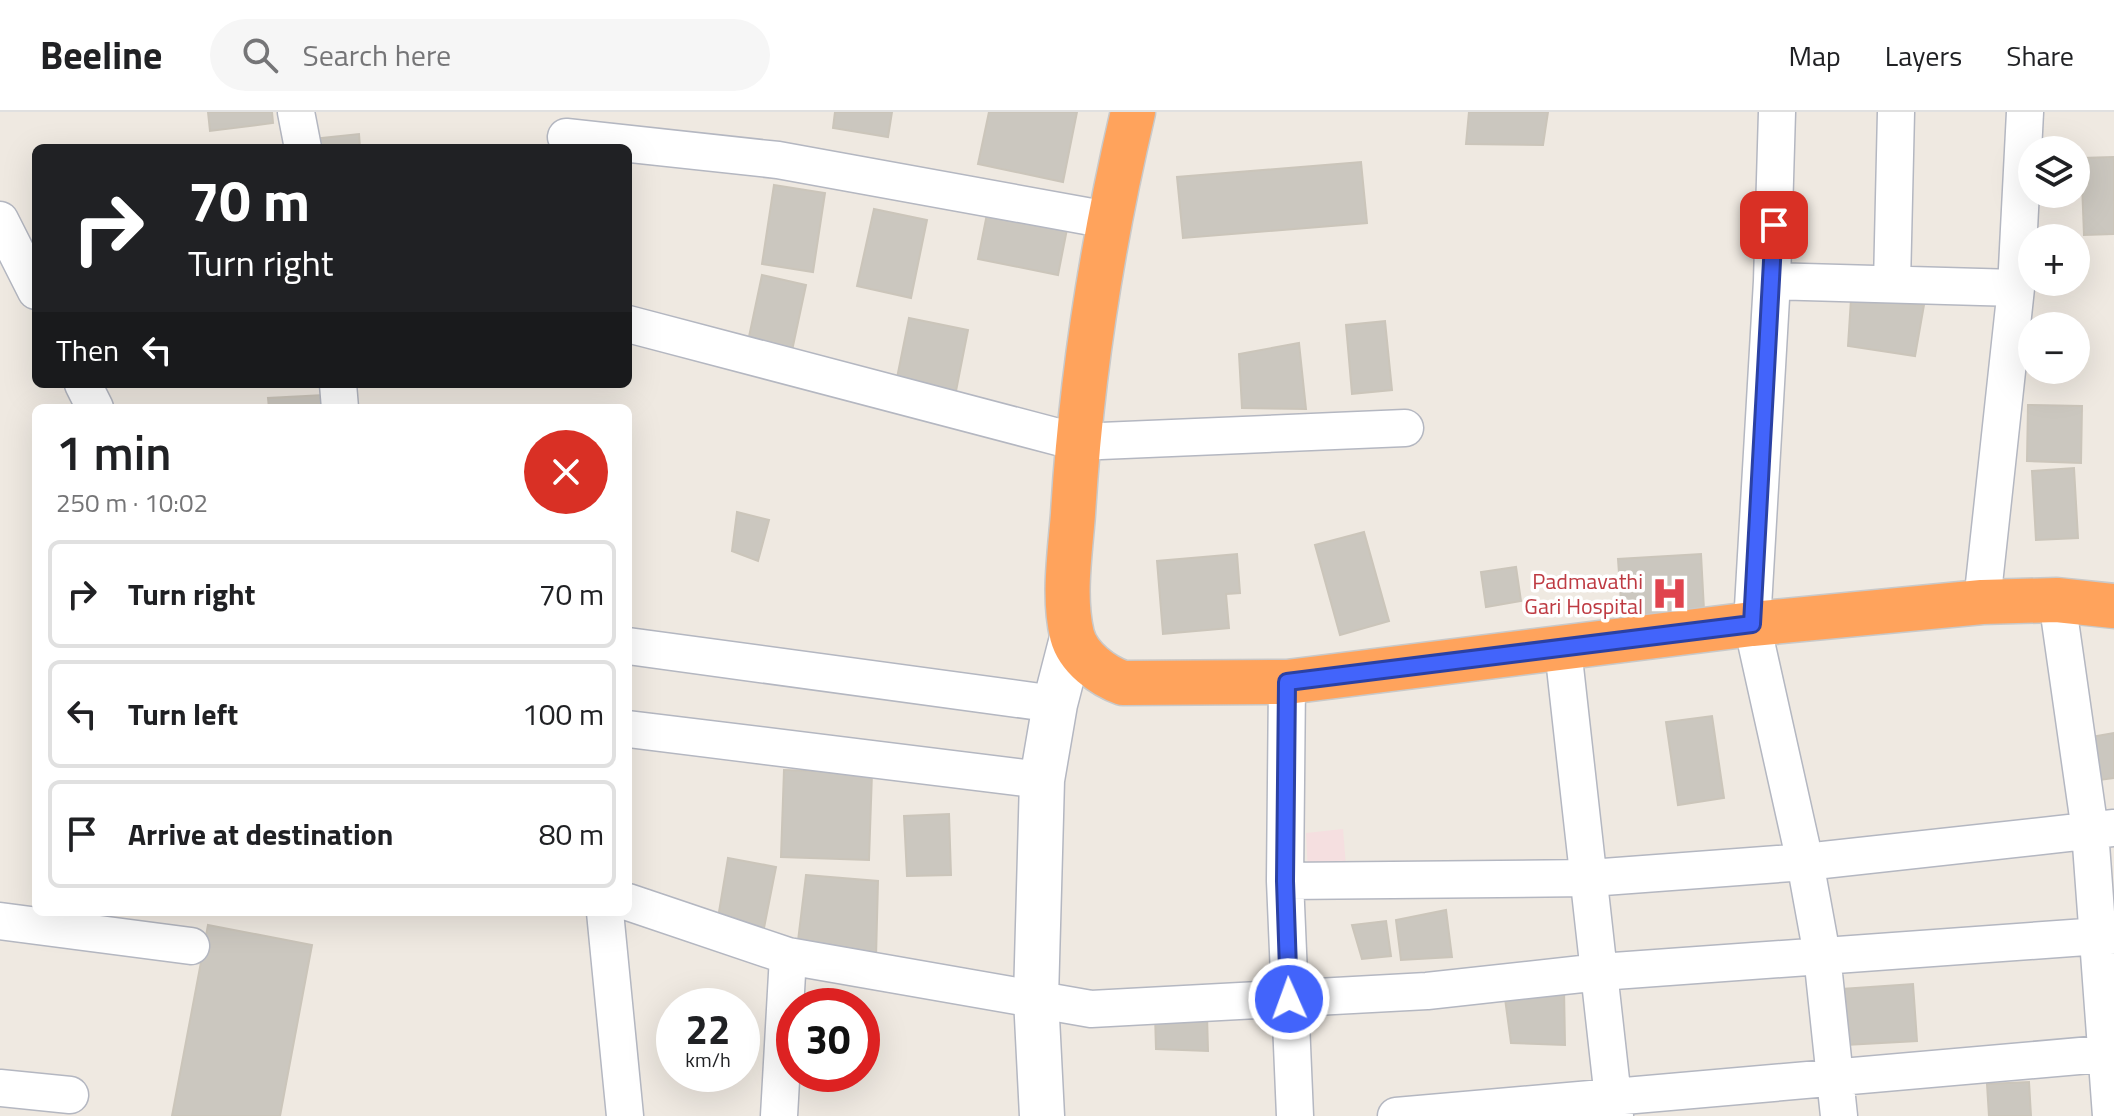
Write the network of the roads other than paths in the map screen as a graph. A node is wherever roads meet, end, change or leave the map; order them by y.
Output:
1 (296, 112) edge
2 (1133, 112) edge
3 (1777, 112) edge
4 (1896, 112) edge
5 (2025, 112) edge
6 (566, 137) dead end
7 (302, 144) edge
8 (631, 144) edge
9 (632, 144) edge
10 (0, 220) edge
11 (1108, 220) junction
12 (1772, 281) junction
13 (32, 283) edge
14 (1892, 284) junction
15 (2016, 288) junction
16 (632, 325) edge
17 (1405, 428) dead end
18 (1077, 442) junction
19 (2057, 600) junction
20 (1982, 602) junction
21 (2114, 606) edge
22 (1752, 624) junction
23 (1072, 638) junction
24 (632, 647) edge
25 (1563, 649) junction
26 (1287, 682) junction
27 (632, 729) edge
28 (1048, 744) junction
29 (2102, 829) edge
30 (1805, 862) junction
31 (1590, 878) junction
32 (1285, 881) junction
33 (632, 903) edge
34 (605, 916) edge
35 (0, 921) edge
36 (2107, 936) edge
37 (191, 946) dead end
38 (1822, 955) junction
39 (788, 956) junction
40 (1600, 972) junction
41 (1036, 998) junction
42 (1289, 999) junction
43 (2111, 1053) edge
44 (1835, 1078) junction
45 (0, 1088) edge
46 (70, 1095) dead end
47 (1614, 1107) edge
48 (625, 1116) edge
49 (779, 1116) edge
50 (1042, 1116) edge
51 (1295, 1116) edge
52 (1396, 1116) edge
53 (1839, 1116) edge
54 (2111, 1116) edge

1 - 7 street
2 - 11 highway
3 - 12 street
4 - 14 street
5 - 15 street
6 - 8 street
9 - 11 street
10 - 13 street
11 - 18 highway
12 - 14 street
12 - 22 street
14 - 15 street
15 - 20 street
16 - 18 street
17 - 18 street
18 - 23 highway
19 - 20 highway
19 - 21 highway
19 - 29 street
20 - 22 highway
22 - 25 highway
22 - 30 street
23 - 26 highway
23 - 28 street
24 - 28 street
25 - 26 highway
25 - 31 street
26 - 32 street
27 - 28 street
28 - 41 street
29 - 30 street
29 - 36 street
30 - 31 street
30 - 38 street
31 - 32 street
31 - 40 street
32 - 42 street
33 - 39 street
34 - 48 street
35 - 37 street
36 - 38 street
36 - 43 street
38 - 40 street
38 - 44 street
39 - 41 street
39 - 49 street
40 - 42 street
40 - 47 street
41 - 42 street
41 - 50 street
42 - 51 street
43 - 44 street
43 - 54 street
44 - 47 street
44 - 53 street
45 - 46 street
47 - 52 street

